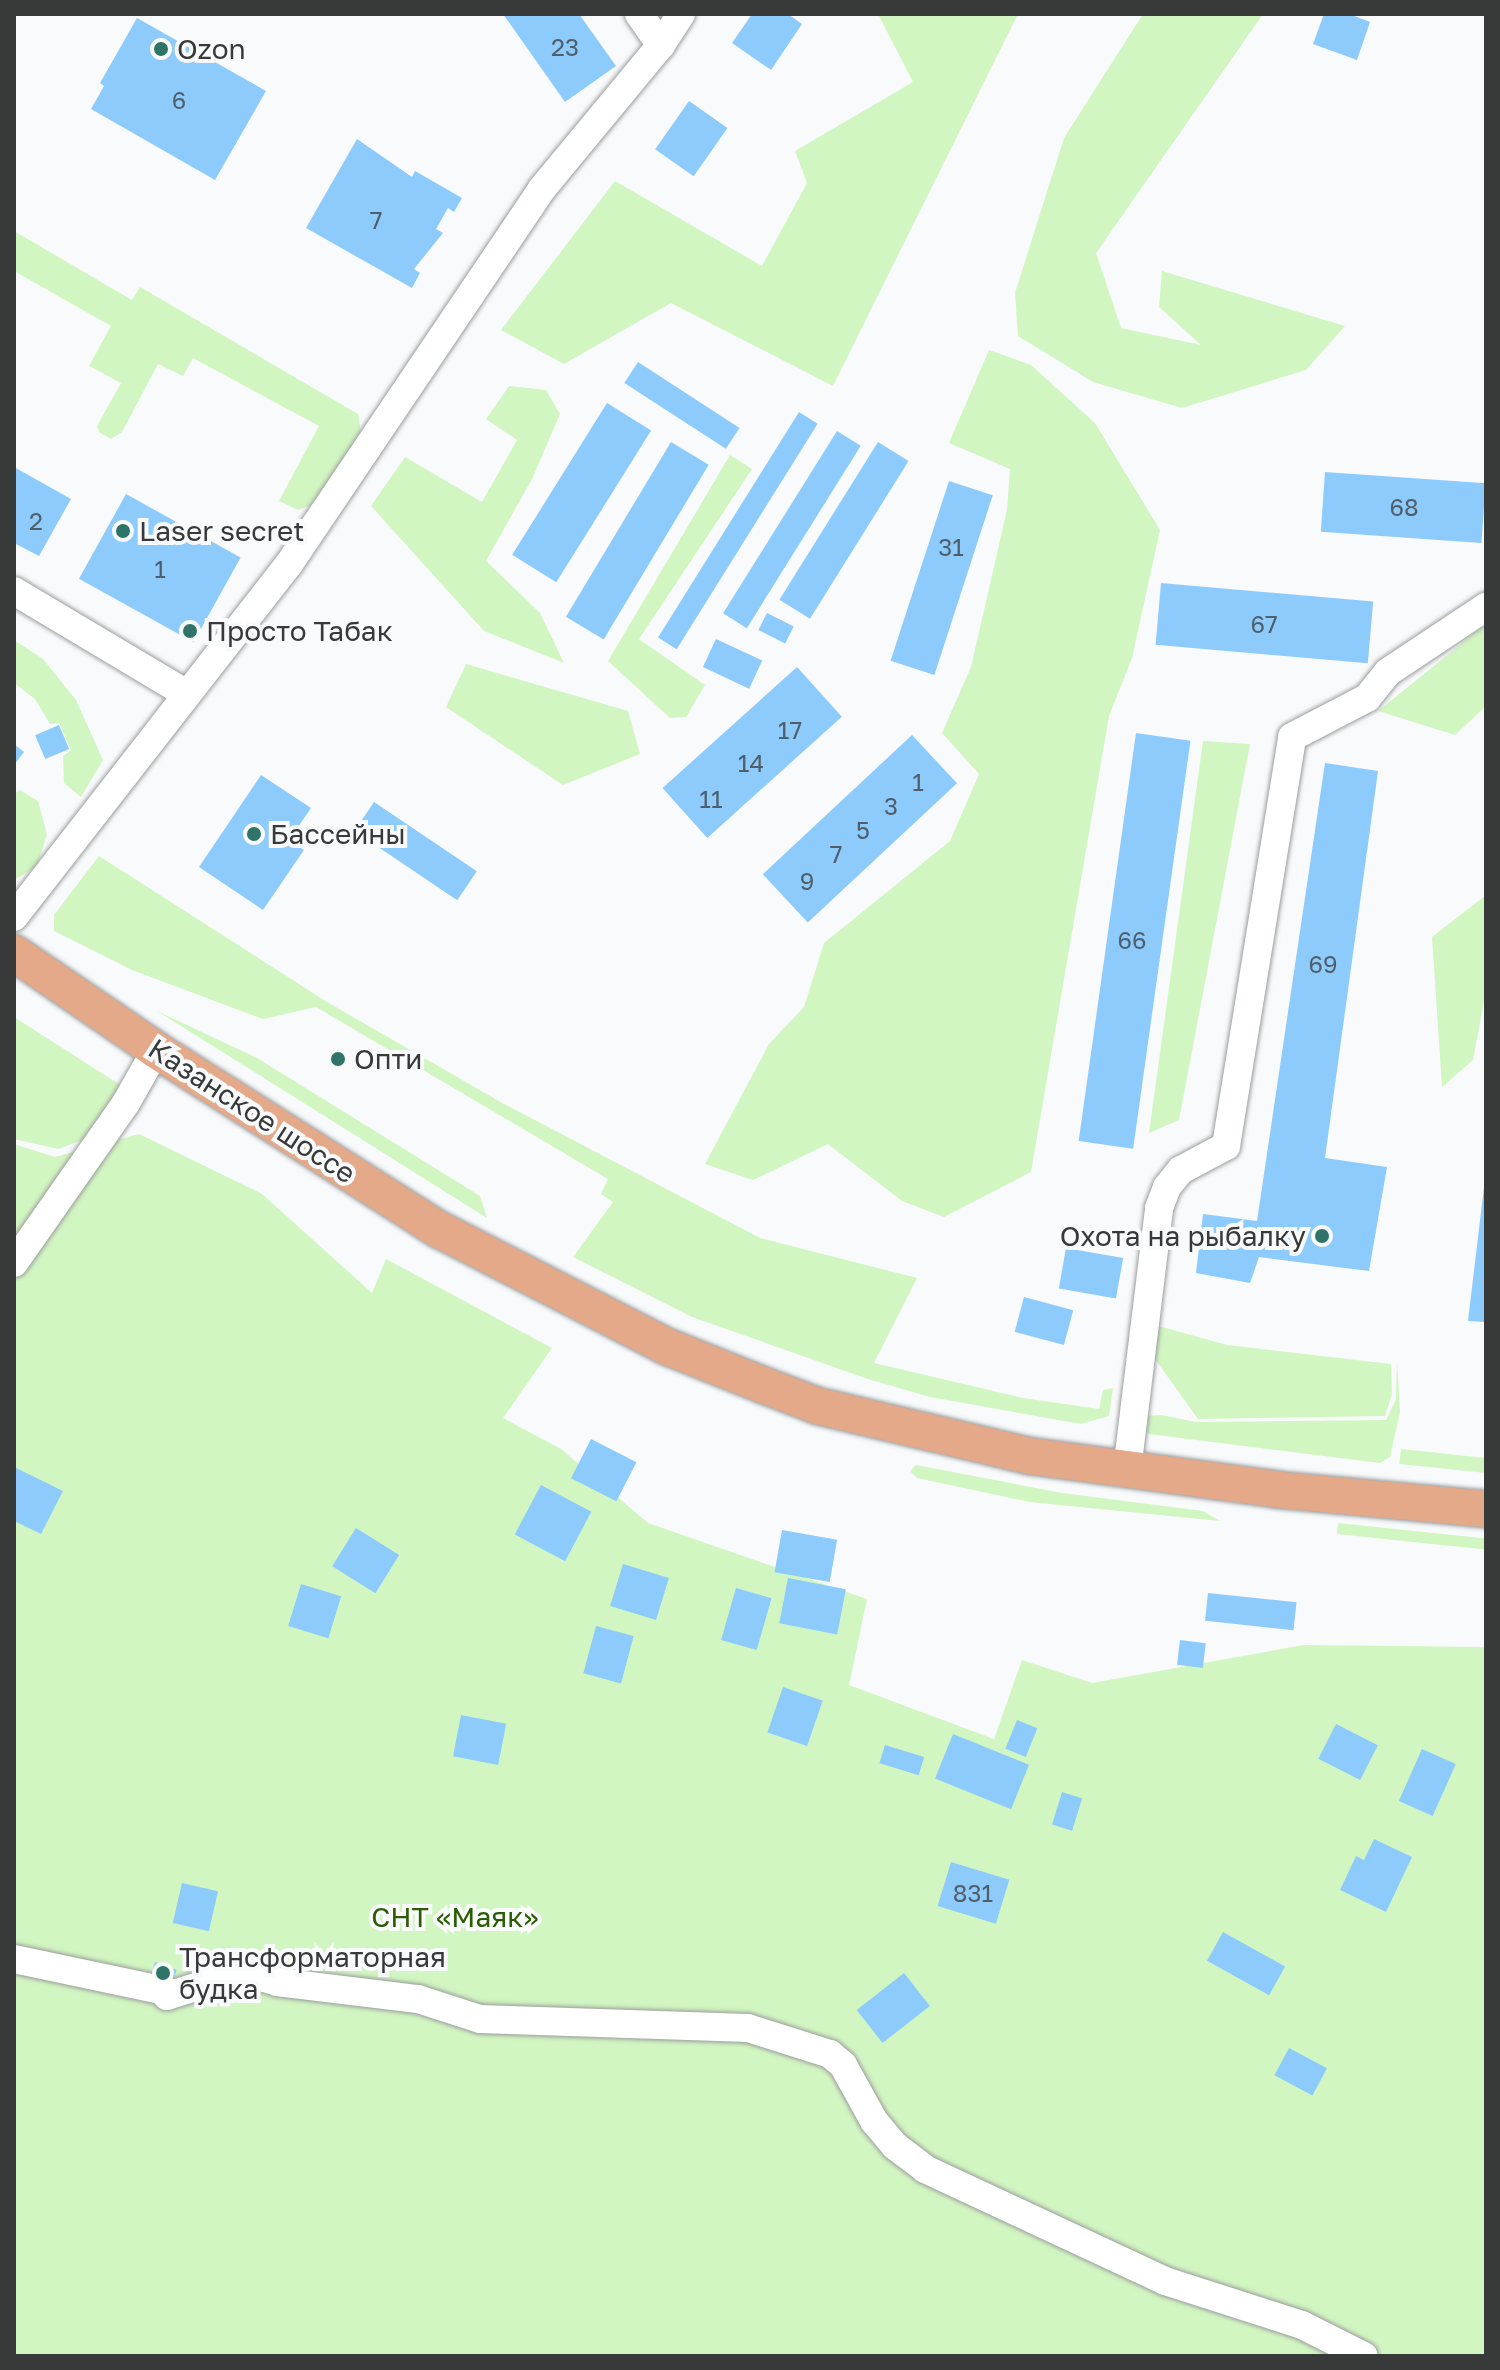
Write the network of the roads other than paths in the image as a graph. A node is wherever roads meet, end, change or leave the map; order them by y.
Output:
1 (639, 14) edge
2 (681, 14) edge
3 (661, 45) junction
4 (14, 591) edge
5 (1486, 607) edge
6 (185, 693) junction
7 (14, 917) edge
8 (14, 953) edge
9 (156, 1050) junction
10 (14, 1263) edge
11 (1127, 1470) junction
12 (1486, 1509) edge
13 (14, 1959) edge
14 (1364, 2356) edge

1 - 3 street
2 - 3 street
3 - 6 street
4 - 6 street
5 - 11 street
6 - 7 street
8 - 9 main road, Казанское шоссе
9 - 10 street
9 - 11 main road, Казанское шоссе
11 - 12 main road, Казанское шоссе
13 - 14 street

